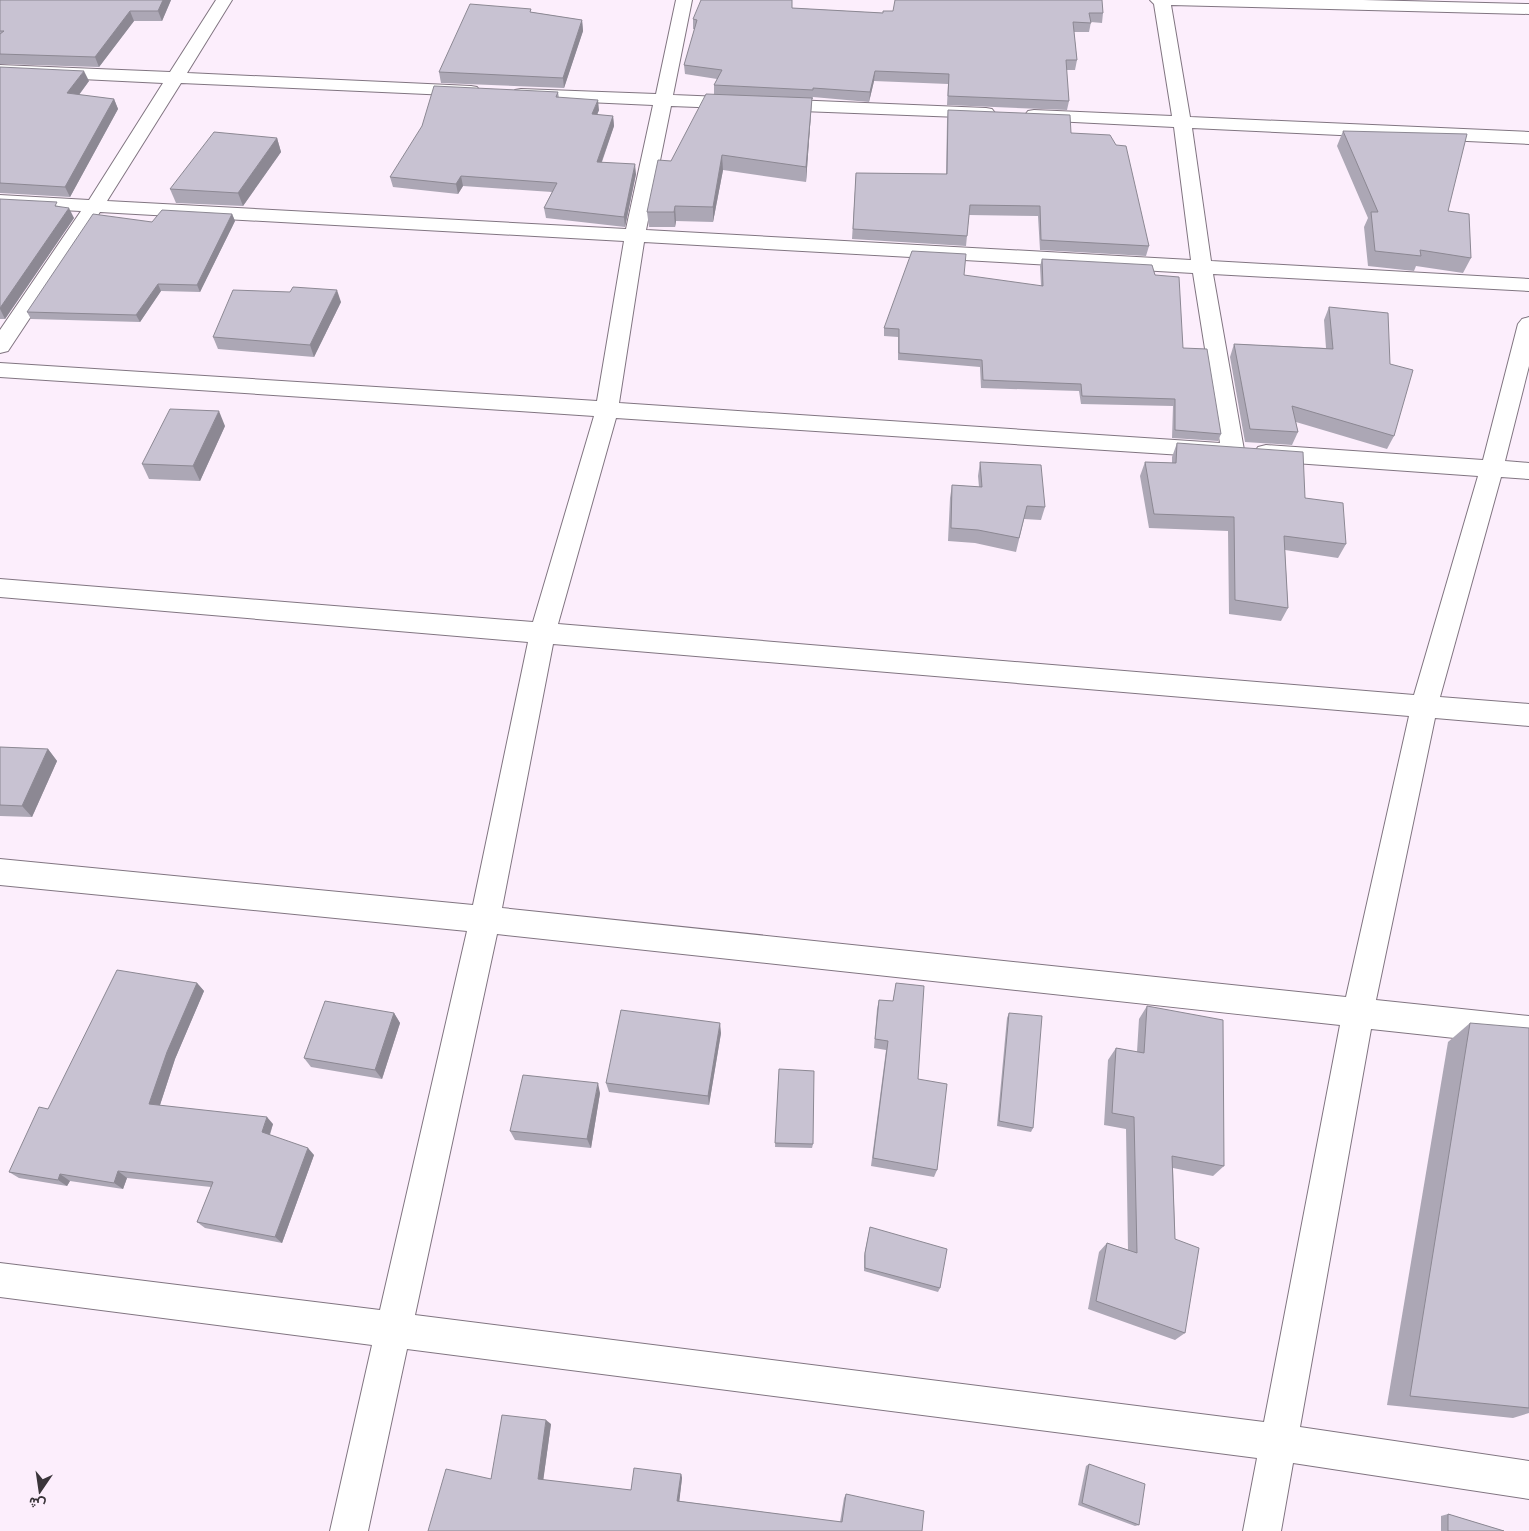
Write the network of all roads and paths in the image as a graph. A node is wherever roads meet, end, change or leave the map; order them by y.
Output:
1 (224, 0) edge
2 (684, 0) edge
3 (1161, 0) edge
4 (1529, 9) edge
5 (0, 70) edge
6 (174, 79) junction
7 (488, 92) edge
8 (507, 93) edge
9 (664, 99) junction
10 (1182, 121) junction
11 (1529, 138) edge
12 (0, 201) edge
13 (94, 207) junction
14 (635, 236) junction
15 (1202, 267) junction
16 (1529, 284) edge
17 (1529, 324) edge
18 (0, 346) edge
19 (0, 370) edge
20 (607, 410) junction
21 (1233, 450) junction
22 (1492, 468) junction
23 (1529, 471) edge
24 (0, 588) edge
25 (542, 634) junction
26 (1424, 706) junction
27 (1529, 715) edge
28 (0, 872) edge
29 (485, 919) junction
30 (1358, 1014) junction
31 (1529, 1031) edge
32 (0, 1280) edge
33 (393, 1332) junction
34 (1277, 1442) junction
35 (1529, 1480) edge
36 (349, 1531) edge
37 (1262, 1531) edge

1 - 6 street
2 - 9 street
3 - 4 street
3 - 10 street
5 - 6 street
6 - 7 street
6 - 13 street
8 - 9 street
9 - 10 street
9 - 14 street
10 - 11 street
10 - 15 street
12 - 13 street
13 - 14 street
13 - 18 street
14 - 15 street
14 - 20 street
15 - 16 street
15 - 21 street
17 - 22 street
19 - 20 street
20 - 21 street
20 - 25 street
21 - 22 street
22 - 23 street
22 - 26 street
24 - 25 street
25 - 26 street
25 - 29 street
26 - 27 street
26 - 30 street
28 - 29 street
29 - 30 street
29 - 33 street
30 - 31 street
30 - 34 street
32 - 33 street
33 - 34 street
33 - 36 street
34 - 35 street
34 - 37 street

